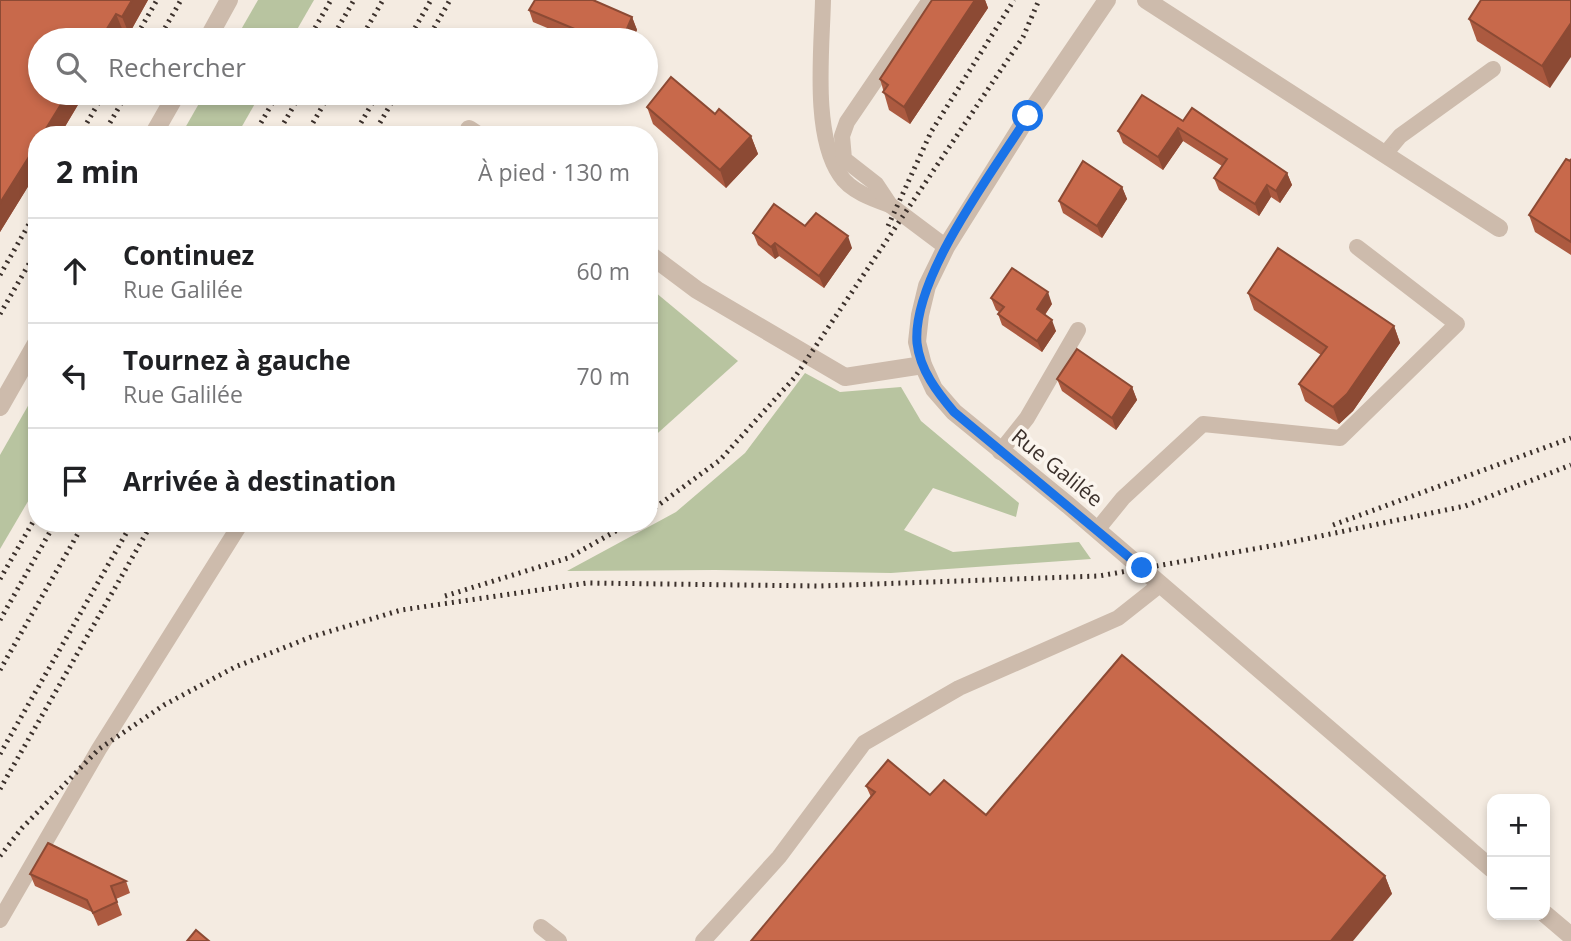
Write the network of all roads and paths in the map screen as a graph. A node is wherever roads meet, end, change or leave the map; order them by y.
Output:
1 (229, 0) edge
2 (823, 0) edge
3 (930, 0) edge
4 (1107, 0) edge
5 (1146, 0) edge
6 (214, 28) edge
7 (1493, 69) dead end
8 (170, 105) edge
9 (158, 126) edge
10 (1385, 154) junction
11 (890, 205) junction
12 (1499, 228) dead end
13 (946, 247) junction
14 (1357, 247) dead end
15 (658, 261) edge
16 (1078, 330) dead end
17 (28, 358) edge
18 (923, 365) junction
19 (0, 407) edge
20 (1000, 452) junction
21 (1097, 530) junction
22 (236, 532) edge
23 (1161, 584) junction
24 (1487, 865) edge
25 (1550, 919) edge
26 (0, 920) edge
27 (541, 927) dead end
28 (1571, 939) edge
29 (558, 941) edge
30 (703, 941) edge

1 - 6 street
2 - 11 lane
3 - 11 lane
4 - 13 street, Rue Galilée
5 - 10 street
7 - 10 lane
8 - 9 street
10 - 12 street
11 - 13 lane
13 - 18 street, Rue Galilée
14 - 21 lane
15 - 18 street
16 - 20 lane
17 - 19 street
18 - 20 street, Rue Galilée
20 - 21 street, Rue Galilée
21 - 23 street, Rue Galilée
22 - 26 lane
23 - 24 street, Rue Galilée
23 - 30 lane
25 - 28 street
27 - 29 lane

